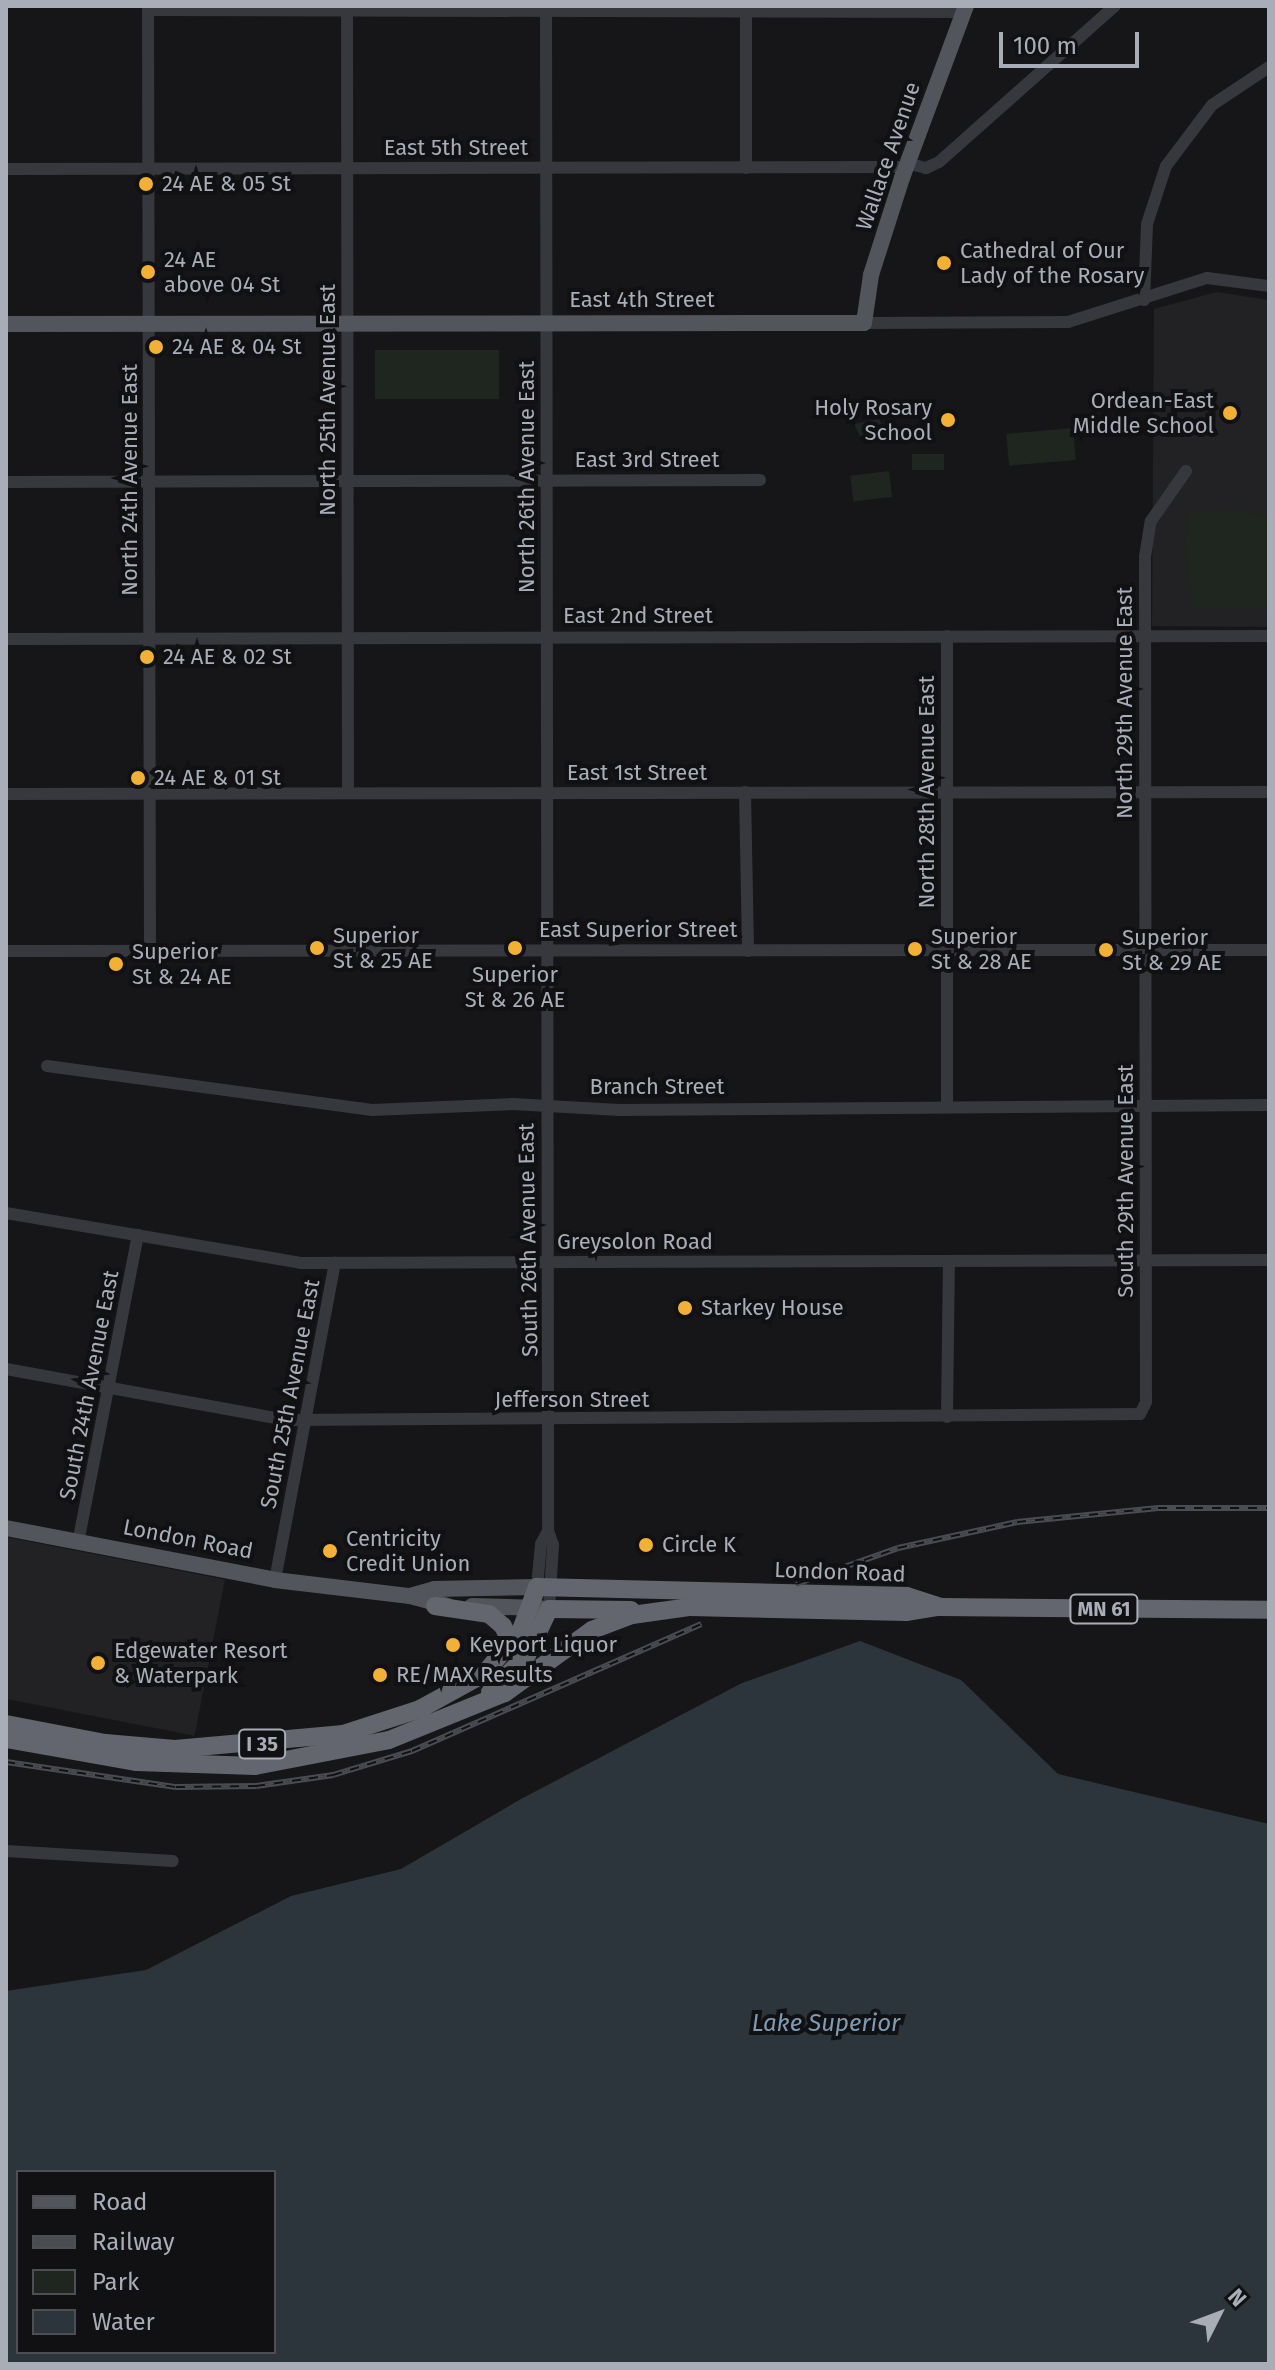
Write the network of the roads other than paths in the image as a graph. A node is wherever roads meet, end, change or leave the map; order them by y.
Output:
1 (1115, 6) edge
2 (151, 7) edge
3 (746, 8) edge
4 (347, 9) edge
5 (546, 9) edge
6 (965, 9) edge
7 (1269, 67) edge
8 (906, 165) junction
9 (348, 168) junction
10 (547, 168) junction
11 (746, 168) junction
12 (6, 169) edge
13 (150, 169) junction
14 (1269, 286) edge
15 (1144, 300) junction
16 (547, 322) junction
17 (349, 323) junction
18 (864, 323) junction
19 (6, 324) edge
20 (150, 324) junction
21 (1186, 471) dead end
22 (349, 480) junction
23 (547, 480) junction
24 (760, 480) dead end
25 (149, 481) junction
26 (6, 482) edge
27 (348, 636) junction
28 (547, 636) junction
29 (947, 636) junction
30 (1147, 636) junction
31 (1269, 636) edge
32 (150, 637) junction
33 (6, 639) edge
34 (745, 792) junction
35 (947, 792) junction
36 (1269, 792) edge
37 (348, 793) junction
38 (547, 793) junction
39 (1145, 793) junction
40 (6, 794) edge
41 (149, 794) junction
42 (1145, 947) junction
43 (947, 948) junction
44 (150, 949) junction
45 (548, 949) junction
46 (1269, 950) edge
47 (6, 951) edge
48 (748, 951) junction
49 (47, 1066) dead end
50 (546, 1104) junction
51 (947, 1105) junction
52 (1145, 1105) junction
53 (1269, 1105) edge
54 (6, 1213) edge
55 (138, 1235) junction
56 (1147, 1260) junction
57 (1269, 1260) edge
58 (548, 1262) junction
59 (949, 1262) junction
60 (335, 1263) junction
61 (6, 1369) edge
62 (108, 1388) junction
63 (1141, 1413) joint
64 (947, 1417) junction
65 (305, 1420) junction
66 (550, 1420) junction
67 (6, 1528) edge
68 (78, 1543) junction
69 (275, 1580) junction
70 (544, 1587) junction
71 (410, 1596) junction
72 (435, 1606) junction
73 (690, 1607) junction
74 (940, 1607) junction
75 (540, 1608) junction
76 (1269, 1610) edge
77 (501, 1658) junction
78 (464, 1709) junction
79 (6, 1724) edge
80 (6, 1739) edge
81 (6, 1851) edge
82 (173, 1861) dead end

1 - 8 street, East 5th Street
2 - 4 street
2 - 13 street, North 24th Avenue East
3 - 5 street
3 - 6 street
3 - 11 street
4 - 5 street
4 - 9 street, North 25th Avenue East
5 - 10 street, North 26th Avenue East
6 - 8 main road, Wallace Avenue
7 - 15 street
8 - 11 street, East 5th Street
8 - 18 main road, Wallace Avenue
9 - 10 street, East 5th Street
9 - 13 street, East 5th Street
9 - 17 street, North 25th Avenue East
10 - 11 street, East 5th Street
10 - 16 street, North 26th Avenue East
12 - 13 street, East 5th Street
13 - 20 street, North 24th Avenue East
14 - 15 street, East 4th Street
15 - 18 street, East 4th Street
16 - 17 main road, East 4th Street
16 - 18 main road, East 4th Street
16 - 23 street, North 26th Avenue East
17 - 20 main road, East 4th Street
17 - 22 street, North 25th Avenue East
19 - 20 main road, East 4th Street
20 - 25 street, North 24th Avenue East
21 - 30 street, North 29th Avenue East
22 - 23 street, East 3rd Street
22 - 25 street, East 3rd Street
22 - 27 street, North 25th Avenue East
23 - 24 street, East 3rd Street
23 - 28 street, North 26th Avenue East
25 - 26 street, East 3rd Street
25 - 32 street, North 24th Avenue East
27 - 28 street, East 2nd Street
27 - 32 street, East 2nd Street
27 - 37 street, North 25th Avenue East
28 - 29 street, East 2nd Street
28 - 38 street, North 26th Avenue East
29 - 30 street, East 2nd Street
29 - 35 street, North 28th Avenue East
30 - 31 street, East 2nd Street
30 - 39 street, North 29th Avenue East
32 - 33 street, East 2nd Street
32 - 41 street, North 24th Avenue East
34 - 35 street, East 1st Street
34 - 38 street, East 1st Street
34 - 48 street
35 - 39 street, East 1st Street
35 - 43 street, North 28th Avenue East
36 - 39 street, East 1st Street
37 - 38 street, East 1st Street
37 - 41 street, East 1st Street
38 - 45 street, North 26th Avenue East
39 - 42 street, North 29th Avenue East
40 - 41 street, East 1st Street
41 - 44 street, North 24th Avenue East
42 - 43 street, East Superior Street
42 - 46 street, East Superior Street
42 - 52 street, South 29th Avenue East
43 - 48 street, East Superior Street
43 - 51 street, North 28th Avenue East
44 - 45 street, East Superior Street
44 - 47 street, East Superior Street
45 - 48 street, East Superior Street
45 - 50 street, South 26th Avenue East
49 - 50 street, Branch Street
50 - 51 street, Branch Street
50 - 58 street, South 26th Avenue East
51 - 52 street, Branch Street
52 - 53 street, Branch Street
52 - 56 street, South 29th Avenue East
54 - 55 street, Greysolon Road
55 - 60 street, Greysolon Road
55 - 62 street, South 24th Avenue East
56 - 57 street, Greysolon Road
56 - 59 street, Greysolon Road
56 - 63 street, South 29th Avenue East
58 - 59 street, Greysolon Road
58 - 60 street, Greysolon Road
58 - 66 street, South 26th Avenue East
59 - 64 street
60 - 65 street, South 25th Avenue East
61 - 62 street, Jefferson Street
62 - 65 street, Jefferson Street
62 - 68 street, South 24th Avenue East
63 - 64 street, Jefferson Street
64 - 66 street, Jefferson Street
65 - 66 street, Jefferson Street
65 - 69 street, South 25th Avenue East
66 - 70 street, South 26th Avenue East
67 - 68 main road, London Road
68 - 69 main road, London Road
69 - 71 main road, London Road
70 - 71 main road, London Road
70 - 74 highway, London Road / MN 61
70 - 75 highway
71 - 72 main road, London Road
72 - 75 main road, London Road
72 - 77 highway
73 - 74 highway, MN 61
73 - 75 highway, London Road / MN 61
73 - 78 highway
74 - 76 highway, London Road / MN 61
75 - 77 highway, I 35
75 - 78 highway, I 35
77 - 79 highway, I 35
78 - 80 highway, I 35
81 - 82 street

